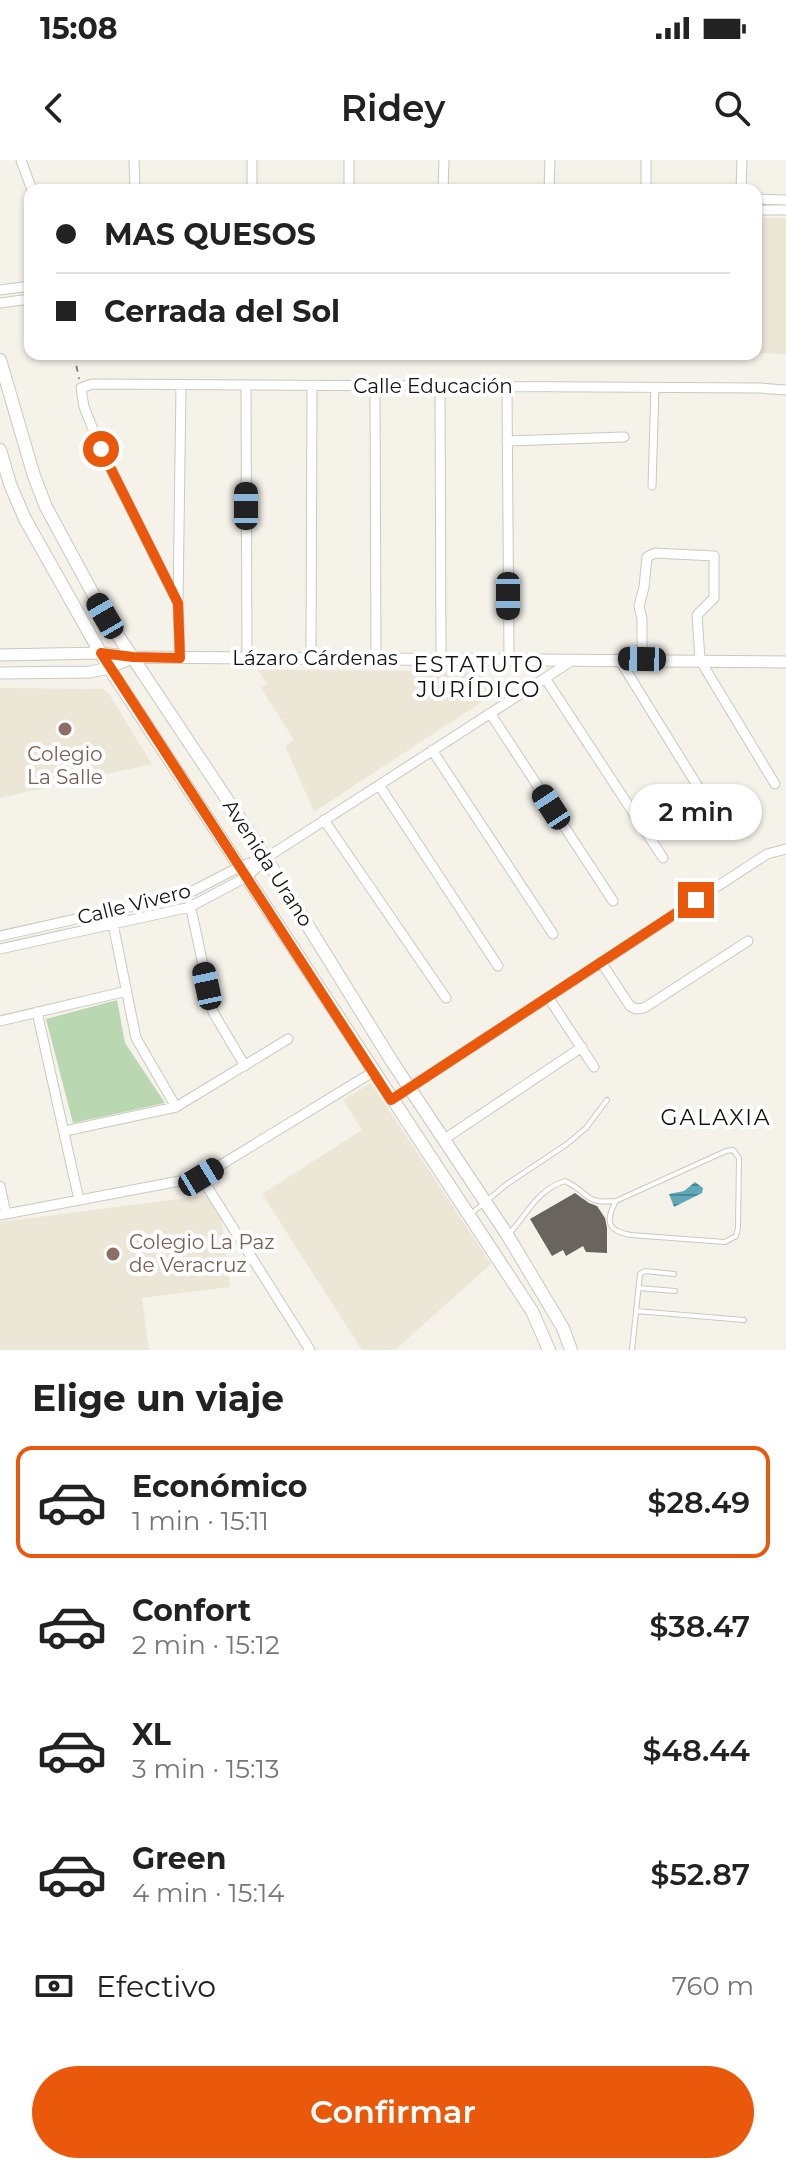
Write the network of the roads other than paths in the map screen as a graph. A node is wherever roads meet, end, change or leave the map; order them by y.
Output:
1 (21, 160) edge
2 (134, 160) edge
3 (252, 160) edge
4 (349, 160) edge
5 (444, 160) edge
6 (550, 160) edge
7 (646, 160) edge
8 (742, 160) edge
9 (30, 184) edge
10 (135, 184) edge
11 (252, 184) edge
12 (349, 184) edge
13 (443, 184) edge
14 (549, 184) edge
15 (646, 184) edge
16 (741, 184) edge
17 (762, 199) edge
18 (786, 200) edge
19 (762, 210) edge
20 (786, 210) edge
21 (24, 287) edge
22 (0, 290) edge
23 (24, 300) edge
24 (0, 303) edge
25 (0, 360) edge
26 (181, 385) junction
27 (246, 385) junction
28 (312, 386) junction
29 (375, 386) junction
30 (440, 386) junction
31 (507, 386) junction
32 (655, 387) junction
33 (786, 390) edge
34 (624, 437) dead end
35 (507, 441) junction
36 (0, 450) edge
37 (652, 486) dead end
38 (178, 603) junction
39 (101, 653) junction
40 (0, 655) edge
41 (133, 657) junction
42 (180, 658) junction
43 (247, 658) junction
44 (311, 658) junction
45 (376, 658) junction
46 (441, 658) junction
47 (509, 658) junction
48 (576, 658) junction
49 (619, 659) junction
50 (642, 659) junction
51 (700, 660) junction
52 (786, 662) edge
53 (109, 668) junction
54 (0, 673) edge
55 (545, 678) junction
56 (490, 713) junction
57 (194, 748) junction
58 (432, 750) junction
59 (172, 763) junction
60 (775, 784) dead end
61 (379, 785) junction
62 (324, 820) junction
63 (721, 824) dead end
64 (786, 849) edge
65 (266, 858) junction
66 (663, 858) dead end
67 (244, 871) junction
68 (187, 894) junction
69 (613, 901) dead end
70 (190, 907) junction
71 (110, 912) junction
72 (113, 924) junction
73 (38, 928) junction
74 (553, 934) dead end
75 (0, 936) edge
76 (41, 940) junction
77 (748, 941) dead end
78 (0, 949) edge
79 (601, 962) junction
80 (498, 966) dead end
81 (127, 991) junction
82 (548, 997) junction
83 (446, 998) dead end
84 (37, 1012) junction
85 (0, 1021) edge
86 (288, 1039) dead end
87 (582, 1047) junction
88 (245, 1066) junction
89 (594, 1067) dead end
90 (373, 1072) junction
91 (409, 1088) junction
92 (391, 1100) junction
93 (607, 1100) dead end
94 (176, 1107) junction
95 (65, 1131) junction
96 (443, 1140) junction
97 (201, 1177) junction
98 (0, 1186) edge
99 (79, 1200) junction
100 (616, 1201) junction
101 (485, 1203) junction
102 (3, 1215) edge
103 (468, 1216) junction
104 (508, 1236) junction
105 (516, 1249) junction
106 (498, 1260) junction
107 (674, 1274) dead end
108 (639, 1288) junction
109 (675, 1291) dead end
110 (636, 1311) junction
111 (744, 1320) dead end
112 (310, 1350) edge
113 (549, 1350) edge
114 (571, 1350) edge
115 (632, 1350) edge

1 - 9 street
2 - 10 street
3 - 11 street
4 - 12 street
5 - 13 street
6 - 14 street
7 - 15 street
8 - 16 street
17 - 18 street
19 - 20 street
21 - 22 street
23 - 24 street
25 - 41 main road, Avenida Urano
26 - 27 street, Calle Educación
26 - 38 street
26 - 38 street, Calle Educación
27 - 28 street, Calle Educación
27 - 43 street
28 - 29 street, Calle Educación
28 - 44 street
29 - 30 street, Calle Educación
29 - 45 street
30 - 31 street, Calle Educación
30 - 46 street
31 - 32 street, Calle Educación
31 - 35 street
32 - 33 street, Calle Educación
32 - 37 street
34 - 35 street
35 - 47 street
36 - 39 main road, Avenida Urano
38 - 42 street
39 - 40 street, Lázaro Cárdenas
39 - 41 street, Lázaro Cárdenas
39 - 53 main road, Avenida Urano
41 - 42 street, Lázaro Cárdenas
41 - 53 street
41 - 57 main road, Avenida Urano
42 - 43 street, Lázaro Cárdenas
43 - 44 street, Lázaro Cárdenas
44 - 45 street, Lázaro Cárdenas
45 - 46 street, Lázaro Cárdenas
46 - 47 street, Lázaro Cárdenas
47 - 48 street, Lázaro Cárdenas
48 - 49 street, Lázaro Cárdenas
48 - 55 street, Calle Vivero
49 - 50 street, Lázaro Cárdenas
49 - 63 street
50 - 51 street, Lázaro Cárdenas
50 - 51 street
51 - 52 street, Lázaro Cárdenas
51 - 60 street
53 - 54 street
53 - 59 main road, Avenida Urano
55 - 56 street, Calle Vivero
55 - 66 street
56 - 58 street, Calle Vivero
56 - 69 street
57 - 59 main road
57 - 65 main road, Avenida Urano
58 - 61 street, Calle Vivero
58 - 74 street
59 - 67 main road, Avenida Urano
61 - 62 street, Calle Vivero
61 - 80 street
62 - 65 street, Calle Vivero
62 - 83 street
64 - 79 street
65 - 67 street, Calle Vivero
65 - 91 main road, Avenida Urano
67 - 68 street, Calle Vivero
67 - 70 street, Calle Vivero
67 - 90 main road, Avenida Urano
68 - 70 street
68 - 71 street, Calle Vivero
70 - 72 street, Calle Vivero
70 - 88 street
71 - 72 street
71 - 73 street, Calle Vivero
72 - 76 street, Calle Vivero
72 - 81 street
73 - 75 street, Calle Vivero
73 - 76 street
76 - 78 street, Calle Vivero
77 - 79 street
79 - 82 street
81 - 84 street
81 - 94 street
82 - 87 street
82 - 91 street
84 - 85 street
84 - 95 street
86 - 88 street
87 - 89 street
87 - 96 street
88 - 94 street
90 - 92 main road, Avenida Urano
90 - 97 street
91 - 92 street
91 - 96 main road, Avenida Urano
92 - 103 main road, Avenida Urano
93 - 101 lane
94 - 95 street
95 - 99 street
96 - 101 main road, Avenida Urano
97 - 99 street
97 - 112 street
98 - 102 street
99 - 102 street
100 - 100 lane
100 - 104 lane
101 - 103 lane
101 - 104 main road, Avenida Urano
103 - 106 main road, Avenida Urano
104 - 105 main road, Avenida Urano
105 - 106 main road
105 - 114 main road, Avenida Urano
106 - 113 main road, Avenida Urano
107 - 108 lane
108 - 109 lane
108 - 110 lane
110 - 111 lane
110 - 115 lane

